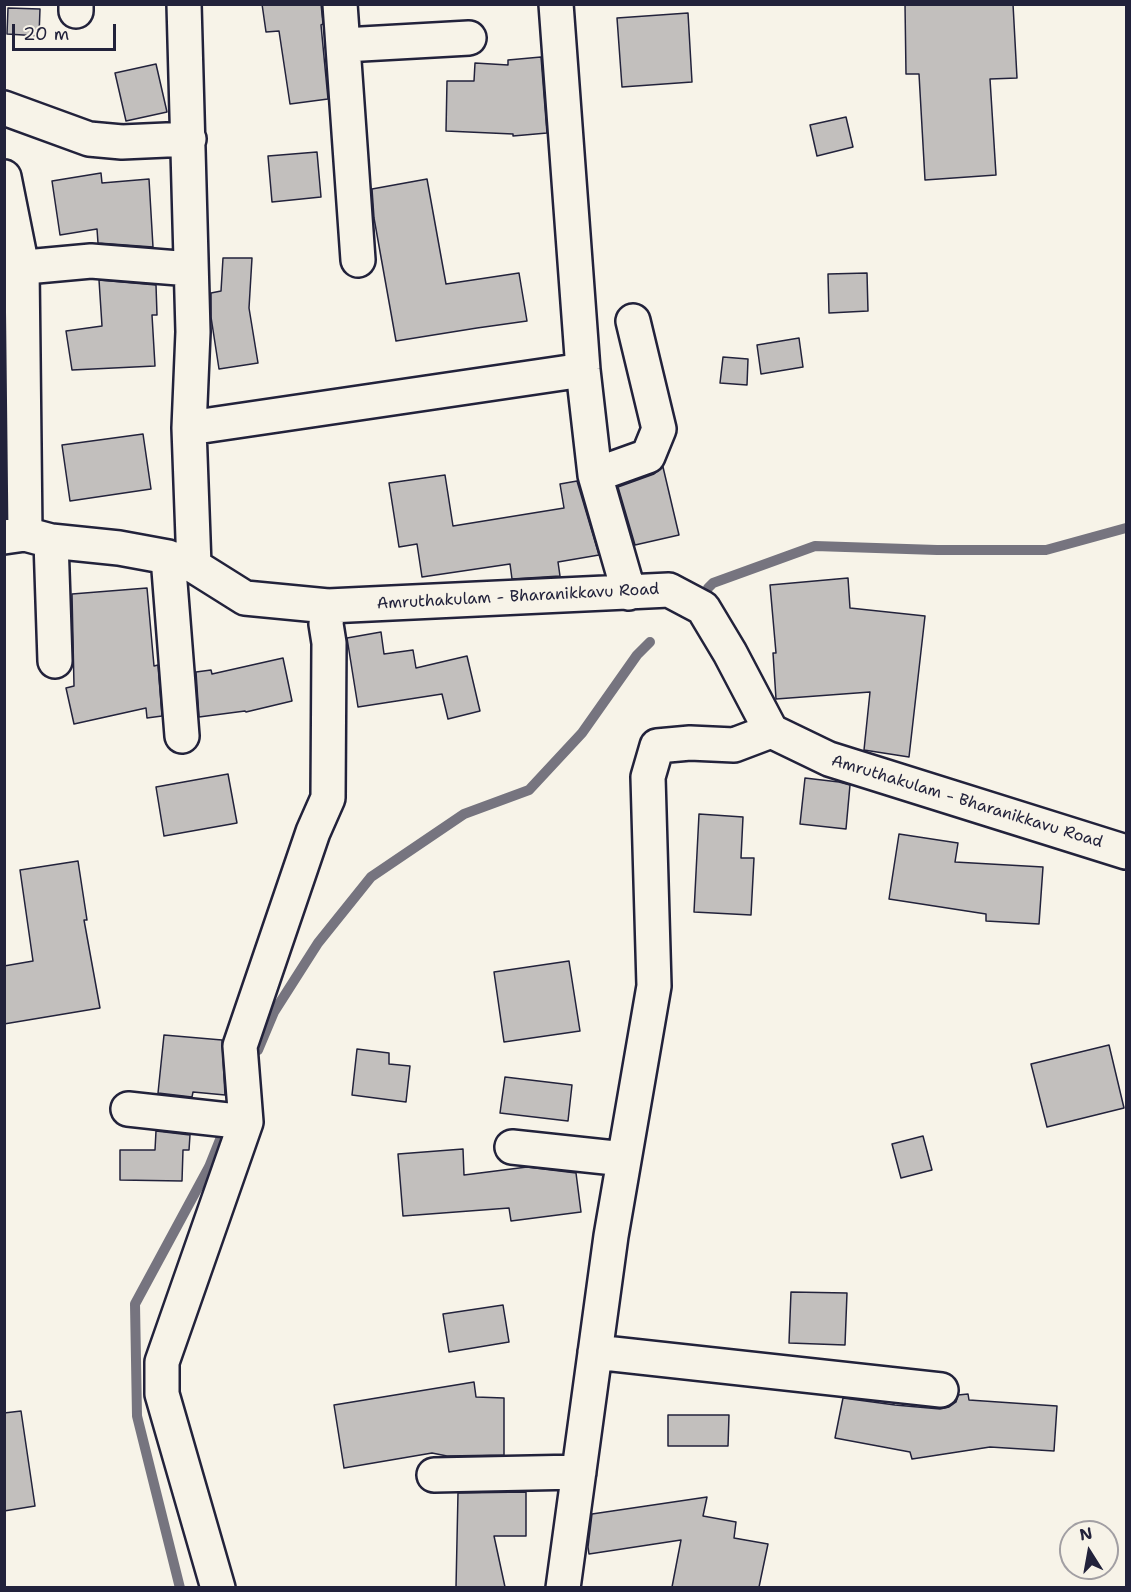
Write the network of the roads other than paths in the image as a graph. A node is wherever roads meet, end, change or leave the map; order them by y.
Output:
1 (184, 4) edge
2 (340, 4) edge
3 (556, 4) edge
4 (469, 38) dead end
5 (344, 45) junction
6 (4, 108) edge
7 (189, 139) junction
8 (4, 177) edge
9 (358, 260) dead end
10 (13, 268) edge
11 (191, 269) junction
12 (633, 321) dead end
13 (583, 370) junction
14 (189, 428) junction
15 (595, 475) junction
16 (27, 537) edge
17 (181, 562) junction
18 (628, 593) junction
19 (328, 606) junction
20 (55, 661) dead end
21 (771, 731) junction
22 (182, 736) dead end
23 (1126, 852) edge
24 (128, 1109) dead end
25 (246, 1122) junction
26 (512, 1147) dead end
27 (624, 1159) junction
28 (594, 1352) junction
29 (941, 1390) dead end
30 (579, 1472) junction
31 (434, 1475) dead end
32 (218, 1587) edge
33 (563, 1587) edge

1 - 7 street
2 - 5 street
3 - 13 street
4 - 5 street
5 - 9 street
6 - 7 street
7 - 11 street
8 - 10 street
10 - 11 street
10 - 16 street
11 - 14 street
12 - 15 street
13 - 14 street
13 - 15 street
14 - 17 street
15 - 18 street
16 - 17 street, Amruthakulam - Bharanikkavu Road
16 - 20 street
17 - 19 street, Amruthakulam - Bharanikkavu Road
17 - 22 street
18 - 19 street, Amruthakulam - Bharanikkavu Road
18 - 21 street, Amruthakulam - Bharanikkavu Road
19 - 25 street
21 - 23 street, Amruthakulam - Bharanikkavu Road
21 - 27 street
24 - 25 street
25 - 32 street
26 - 27 street
27 - 28 street
28 - 29 street
28 - 30 street
30 - 31 street
30 - 33 street

